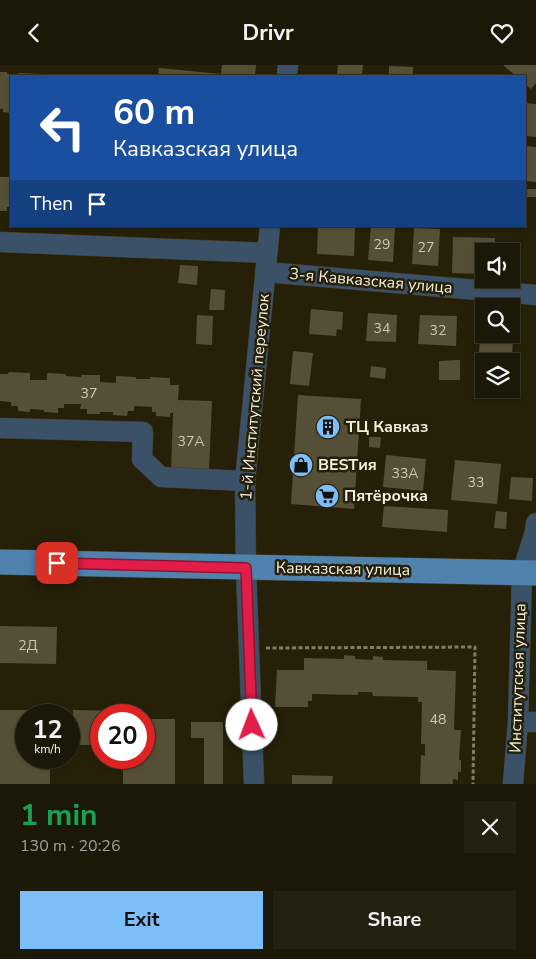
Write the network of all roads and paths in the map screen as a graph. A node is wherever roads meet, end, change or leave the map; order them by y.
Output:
1 (270, 227) edge
2 (0, 242) edge
3 (266, 262) junction
4 (536, 295) edge
5 (0, 427) edge
6 (245, 481) junction
7 (536, 523) edge
8 (0, 562) edge
9 (246, 568) junction
10 (529, 573) edge
11 (250, 648) junction
12 (527, 722) edge
13 (254, 784) edge
14 (473, 784) edge
15 (513, 784) edge

1 - 3 street, 1-й Институтский переулок
2 - 3 street, 3-я Кавказская улица
3 - 4 street, 3-я Кавказская улица
3 - 6 street, 1-й Институтский переулок
5 - 6 street
6 - 9 street, 1-й Институтский переулок
7 - 10 street, Институтская улица
8 - 9 main road, Кавказская улица
9 - 10 main road, Кавказская улица
9 - 11 street, 1-й Институтский переулок
10 - 12 street, Институтская улица
11 - 13 street, 1-й Институтский переулок
11 - 14 path
12 - 15 street, Институтская улица

